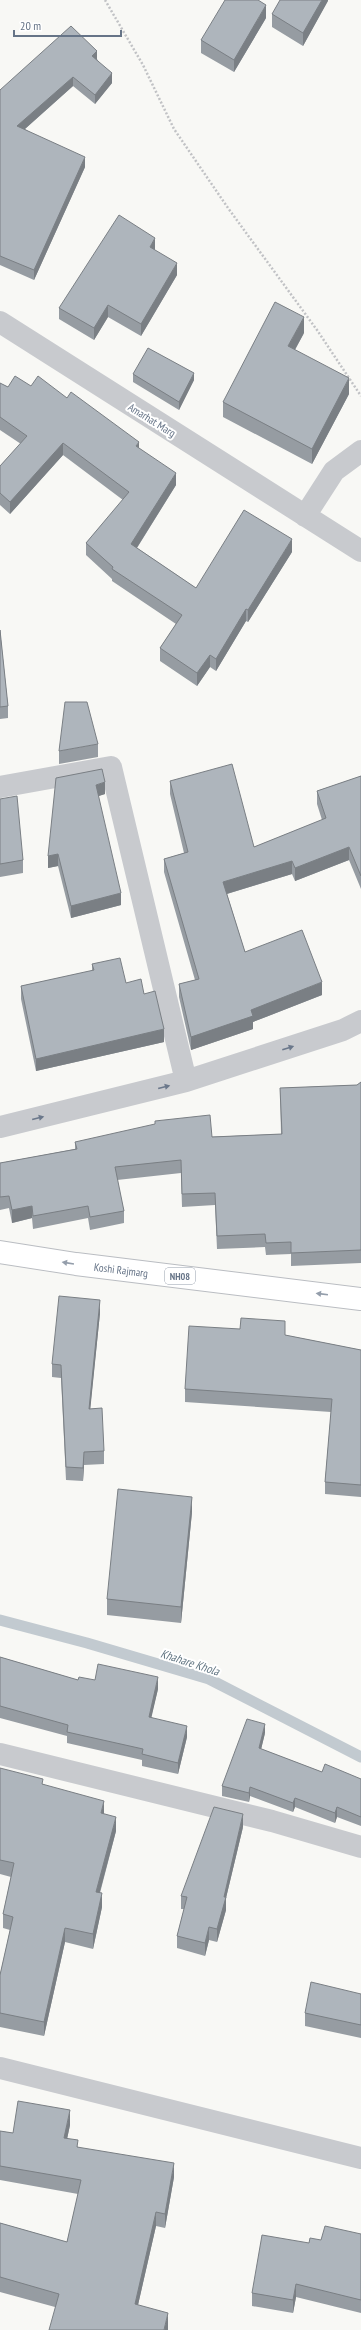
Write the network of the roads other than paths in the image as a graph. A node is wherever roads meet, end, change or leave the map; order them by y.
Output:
1 (2, 328) edge
2 (361, 451) edge
3 (305, 516) junction
4 (361, 551) edge
5 (0, 787) edge
6 (361, 1021) edge
7 (186, 1081) junction
8 (0, 1128) edge
9 (0, 1252) edge
10 (361, 1299) edge
11 (0, 1754) edge
12 (361, 1847) edge
13 (0, 2068) edge
14 (361, 2158) edge

1 - 3 street, Amarhat Marg
2 - 3 street
3 - 4 street, Amarhat Marg
5 - 7 street
7 -> 6 street
8 -> 7 street
10 -> 9 main road, Koshi Rajmarg / NH08
11 - 12 street
13 - 14 street

